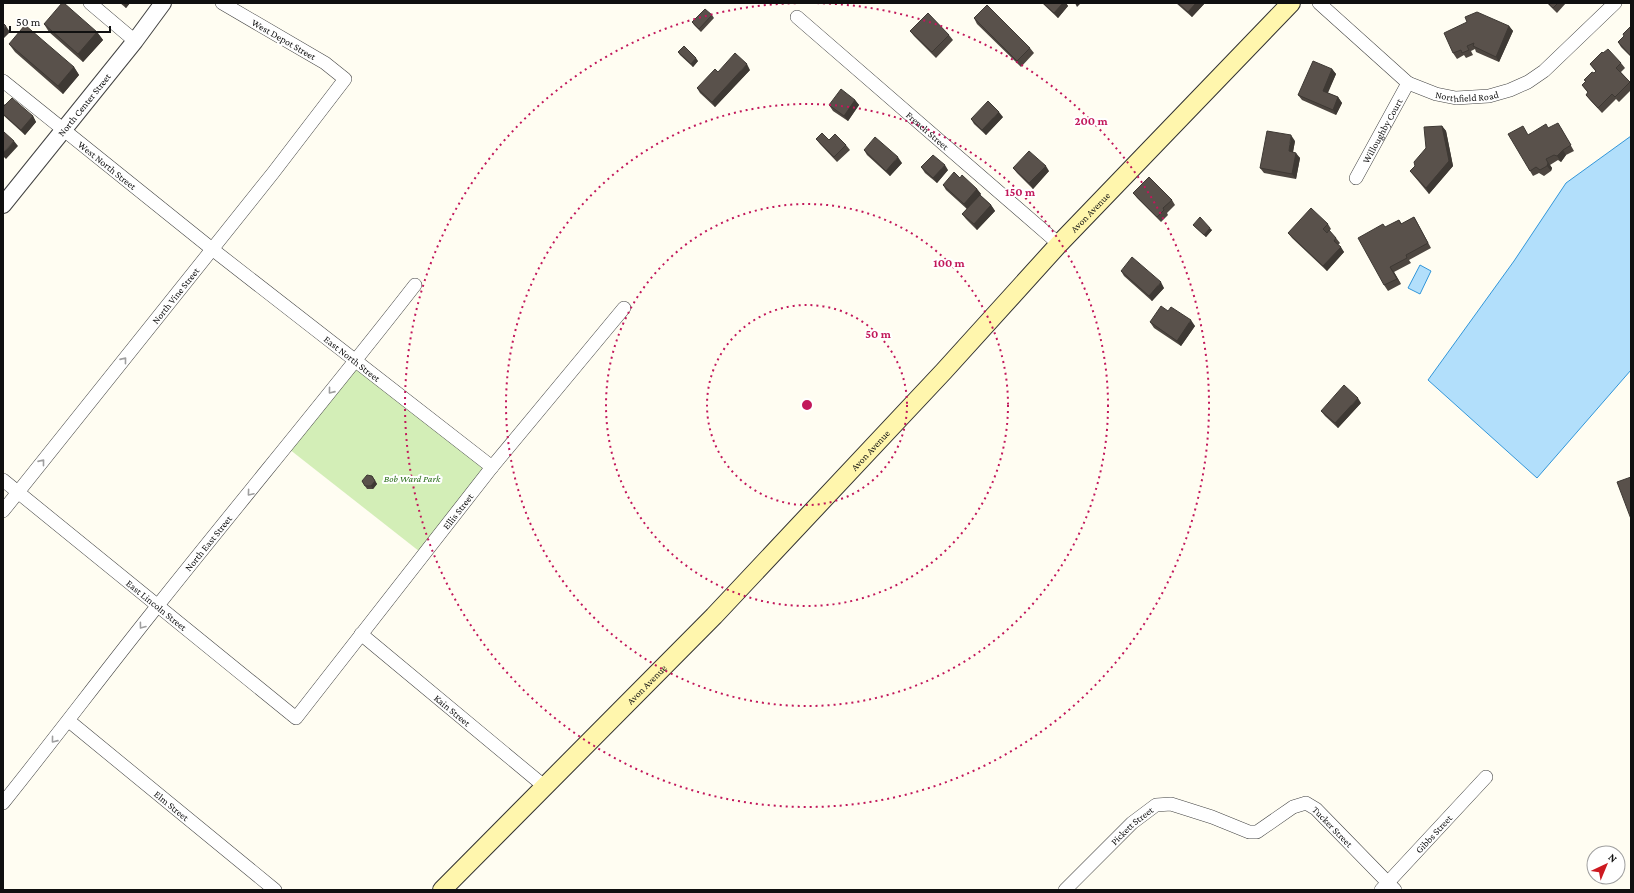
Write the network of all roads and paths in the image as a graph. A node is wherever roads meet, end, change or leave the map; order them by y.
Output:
1 (90, 3) edge
2 (163, 3) edge
3 (222, 3) edge
4 (1291, 3) edge
5 (1320, 3) edge
6 (1615, 3) edge
7 (797, 17) dead end
8 (135, 40) junction
9 (344, 79) joint
10 (3, 81) edge
11 (1408, 83) junction
12 (62, 129) junction
13 (1356, 178) dead end
14 (3, 204) edge
15 (1059, 244) junction
16 (212, 249) junction
17 (415, 285) dead end
18 (624, 308) dead end
19 (356, 361) junction
20 (492, 468) junction
21 (3, 480) edge
22 (18, 492) junction
23 (3, 510) edge
24 (158, 606) junction
25 (361, 634) junction
26 (296, 718) joint
27 (69, 721) junction
28 (1486, 777) dead end
29 (544, 786) junction
30 (3, 803) edge
31 (1238, 828) joint
32 (1388, 887) edge
33 (275, 890) edge
34 (442, 890) edge
35 (1065, 890) edge

1 - 8 street
2 - 8 street, North Center Street
3 - 9 street, West Depot Street
4 - 15 main road, Avon Avenue
5 - 11 street, Northfield Road
6 - 11 street, Northfield Road
7 - 15 street, French Street
8 - 12 street, North Center Street
9 - 16 street, North Vine Street
10 - 12 street, West North Street
11 - 13 street, Willoughby Court
12 - 14 street, North Center Street
12 - 16 street, West North Street
15 - 29 main road, Avon Avenue
16 - 19 street, East North Street
22 -> 16 street, North Vine Street
17 - 19 street, North East Street
18 - 20 street, Ellis Street
19 - 20 street, East North Street
19 -> 24 street, North East Street
20 - 25 street, Ellis Street
21 - 22 street, East Lincoln Street
22 - 23 street, North Vine Street
22 - 24 street, East Lincoln Street
24 - 26 street, East Lincoln Street
24 -> 27 street, North East Street
25 - 26 street, Ellis Street
25 - 29 street, Kain Street
27 -> 30 street, North East Street
27 - 33 street, Elm Street
28 - 32 street, Gibbs Street
29 - 34 main road, Avon Avenue
31 - 32 street, Tucker Street
31 - 35 street, Pickett Street

